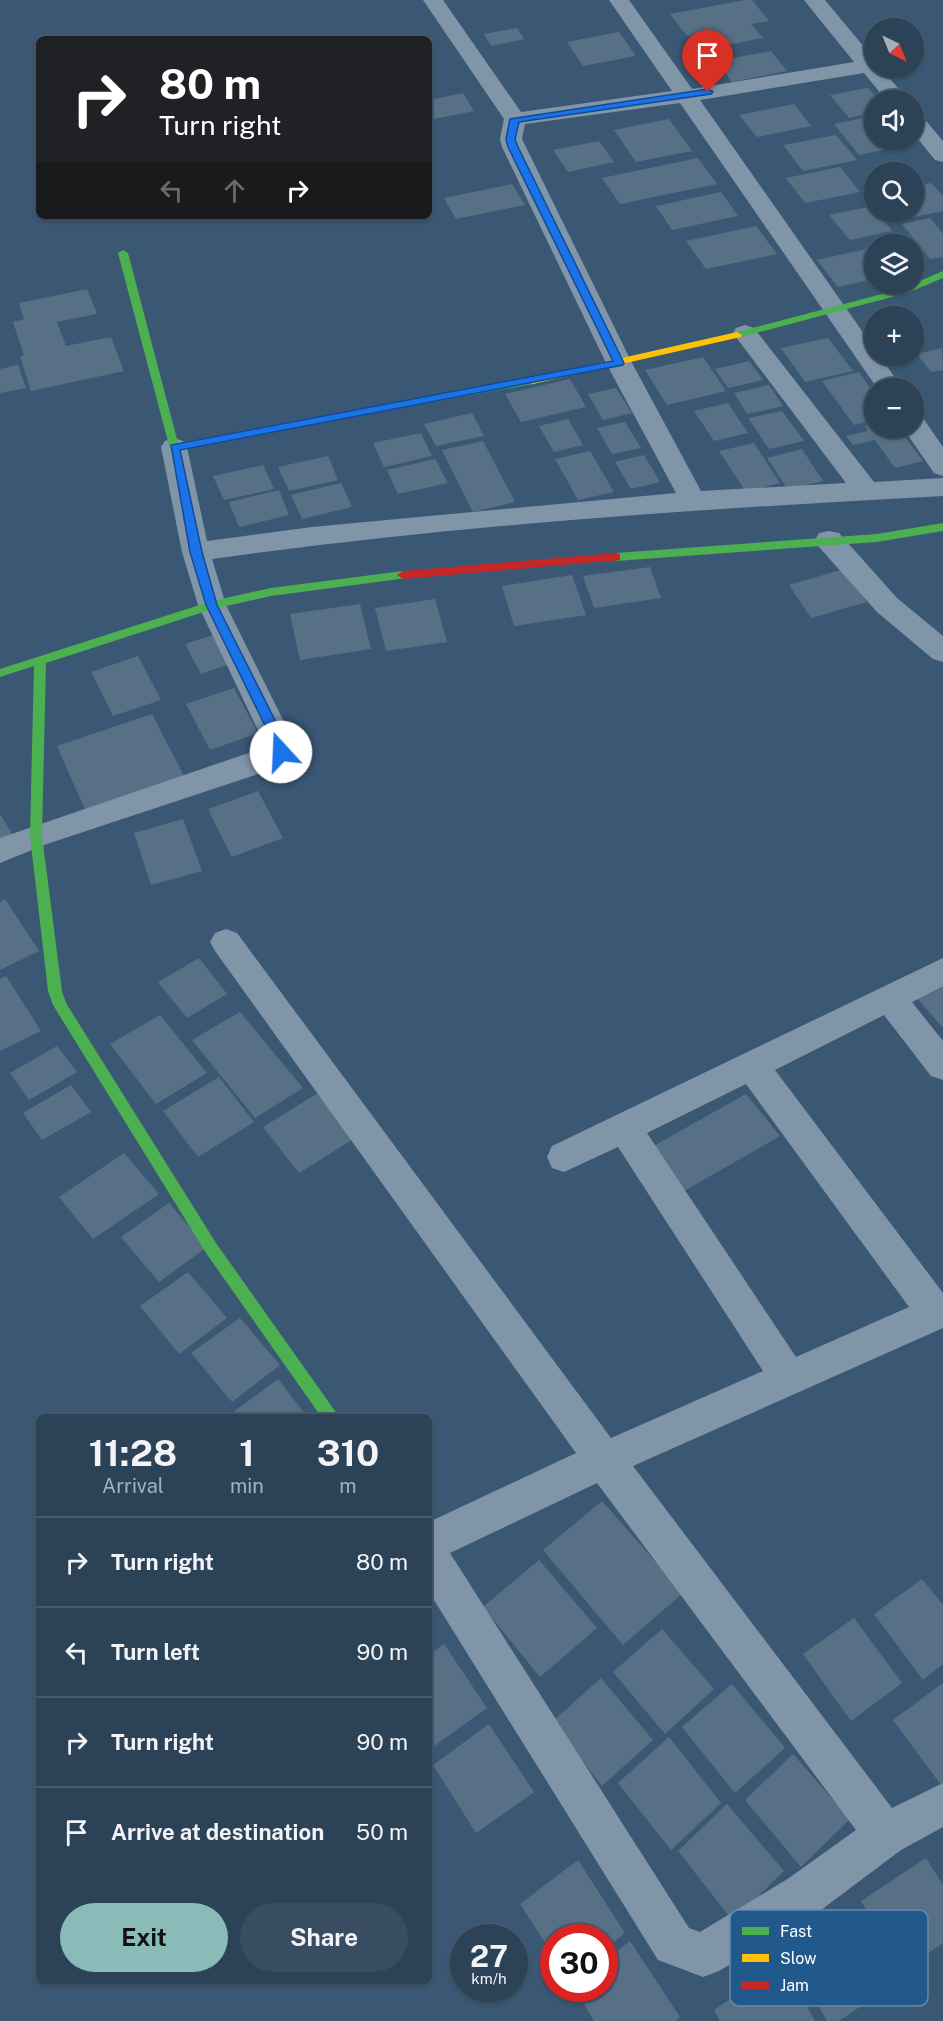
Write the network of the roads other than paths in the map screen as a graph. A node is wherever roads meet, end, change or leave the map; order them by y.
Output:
1 (433, 0) edge
2 (619, 0) edge
3 (814, 0) edge
4 (864, 60) edge
5 (864, 67) edge
6 (879, 78) edge
7 (889, 90) edge
8 (687, 96) junction
9 (515, 119) junction
10 (924, 133) edge
11 (943, 155) edge
12 (123, 253) dead end
13 (943, 274) edge
14 (837, 310) junction
15 (745, 333) junction
16 (619, 363) junction
17 (883, 378) edge
18 (924, 438) edge
19 (174, 447) junction
20 (943, 467) edge
21 (943, 487) edge
22 (868, 493) junction
23 (693, 500) junction
24 (943, 527) edge
25 (829, 540) junction
26 (196, 552) junction
27 (212, 605) junction
28 (938, 642) edge
29 (40, 659) junction
30 (0, 674) edge
31 (36, 836) junction
32 (0, 851) edge
33 (226, 942) dead end
34 (943, 971) edge
35 (888, 997) junction
36 (751, 1064) junction
37 (943, 1066) edge
38 (625, 1129) junction
39 (564, 1157) dead end
40 (939, 1312) edge
41 (789, 1378) junction
42 (329, 1414) edge
43 (603, 1460) junction
44 (432, 1541) edge
45 (432, 1561) edge
46 (943, 1804) edge
47 (886, 1834) junction
48 (779, 1910) edge
49 (730, 1940) edge

1 - 9 street
2 - 8 street
3 - 4 street
5 - 8 street
6 - 7 street
8 - 9 street
8 - 14 street
9 - 16 street
10 - 11 street
12 - 19 street
13 - 14 street
14 - 15 street
14 - 17 street
15 - 16 street
15 - 22 street
16 - 19 street
16 - 23 street
18 - 20 street
19 - 26 street
21 - 22 street
22 - 23 street
23 - 26 street
24 - 25 street
25 - 27 street
25 - 28 street
26 - 27 street
27 - 29 street
27 - 31 street
29 - 30 street
29 - 31 street
31 - 32 street
31 - 42 street
33 - 43 street
34 - 35 street
35 - 36 street
35 - 37 street
36 - 38 street
36 - 40 street
38 - 39 street
38 - 41 street
40 - 41 street
41 - 43 street
43 - 44 street
43 - 47 street
45 - 49 street
46 - 47 street
47 - 48 street

